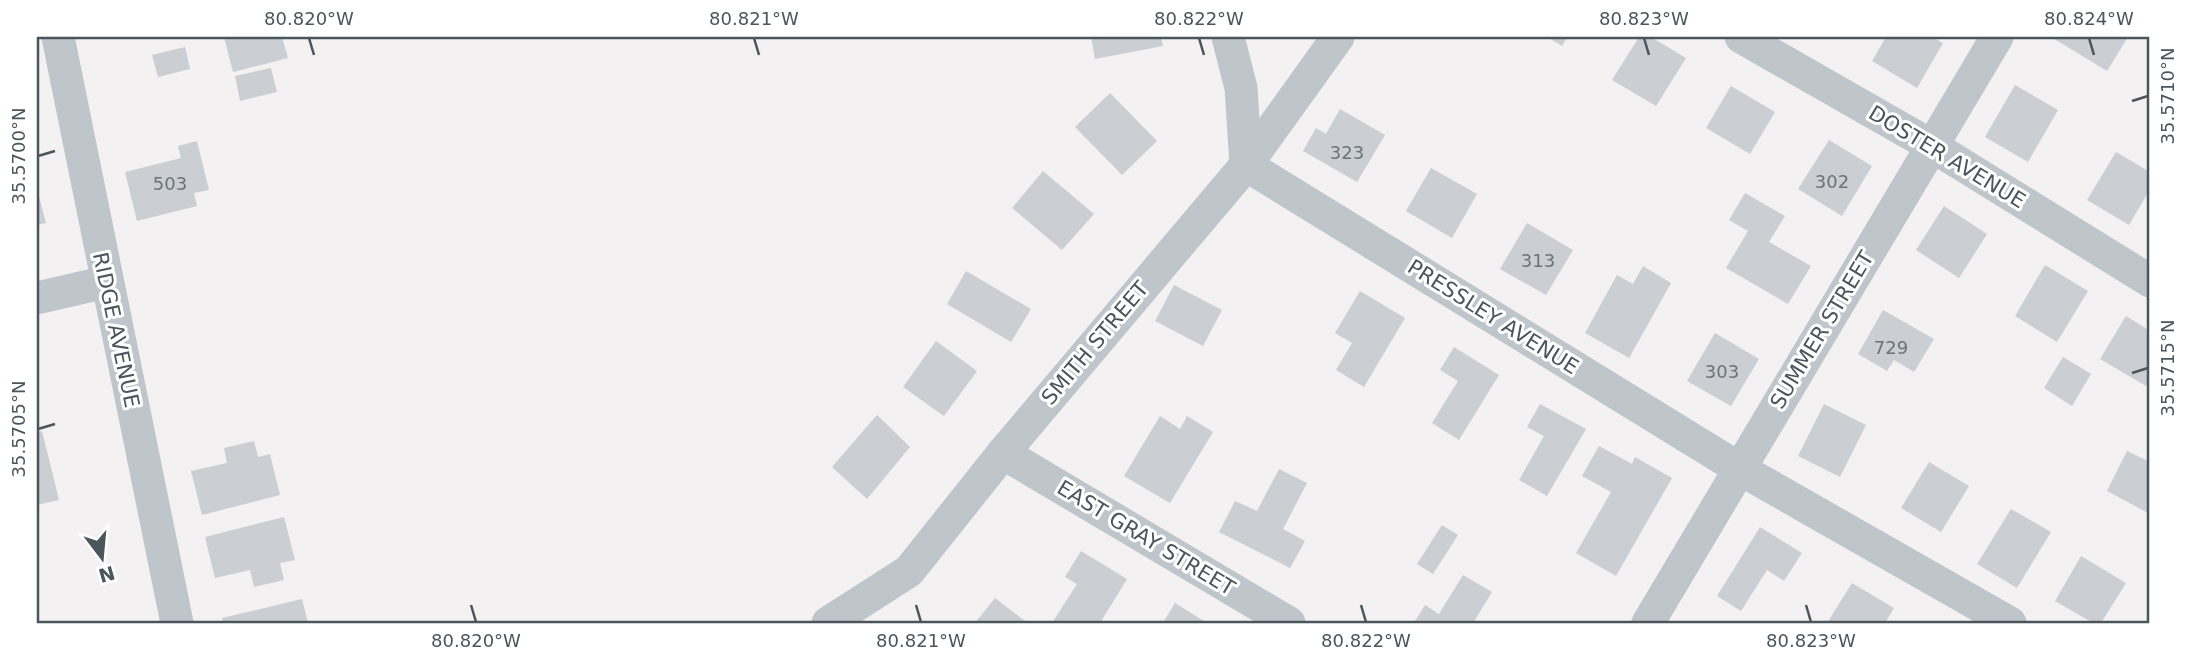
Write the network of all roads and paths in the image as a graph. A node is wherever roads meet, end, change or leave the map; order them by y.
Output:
1 (58, 37) edge
2 (1228, 37) edge
3 (1338, 37) edge
4 (1741, 37) edge
5 (1997, 37) edge
6 (1931, 146) junction
7 (1246, 165) junction
8 (2150, 281) edge
9 (106, 282) junction
10 (37, 298) edge
11 (1003, 453) junction
12 (1740, 468) junction
13 (177, 623) edge
14 (828, 623) edge
15 (1289, 623) edge
16 (1648, 623) edge
17 (2010, 623) edge

1 - 9 street, RIDGE AVENUE
2 - 7 street
3 - 7 street, SMITH STREET
4 - 6 street, DOSTER AVENUE
5 - 6 street, SUMMER STREET
6 - 8 street, DOSTER AVENUE
6 - 12 street, SUMMER STREET
7 - 11 street, SMITH STREET
7 - 12 street, PRESSLEY AVENUE
9 - 10 street
9 - 13 street, RIDGE AVENUE
11 - 14 street, SMITH STREET
11 - 15 street, EAST GRAY STREET
12 - 16 street, SUMMER STREET
12 - 17 street, PRESSLEY AVENUE

